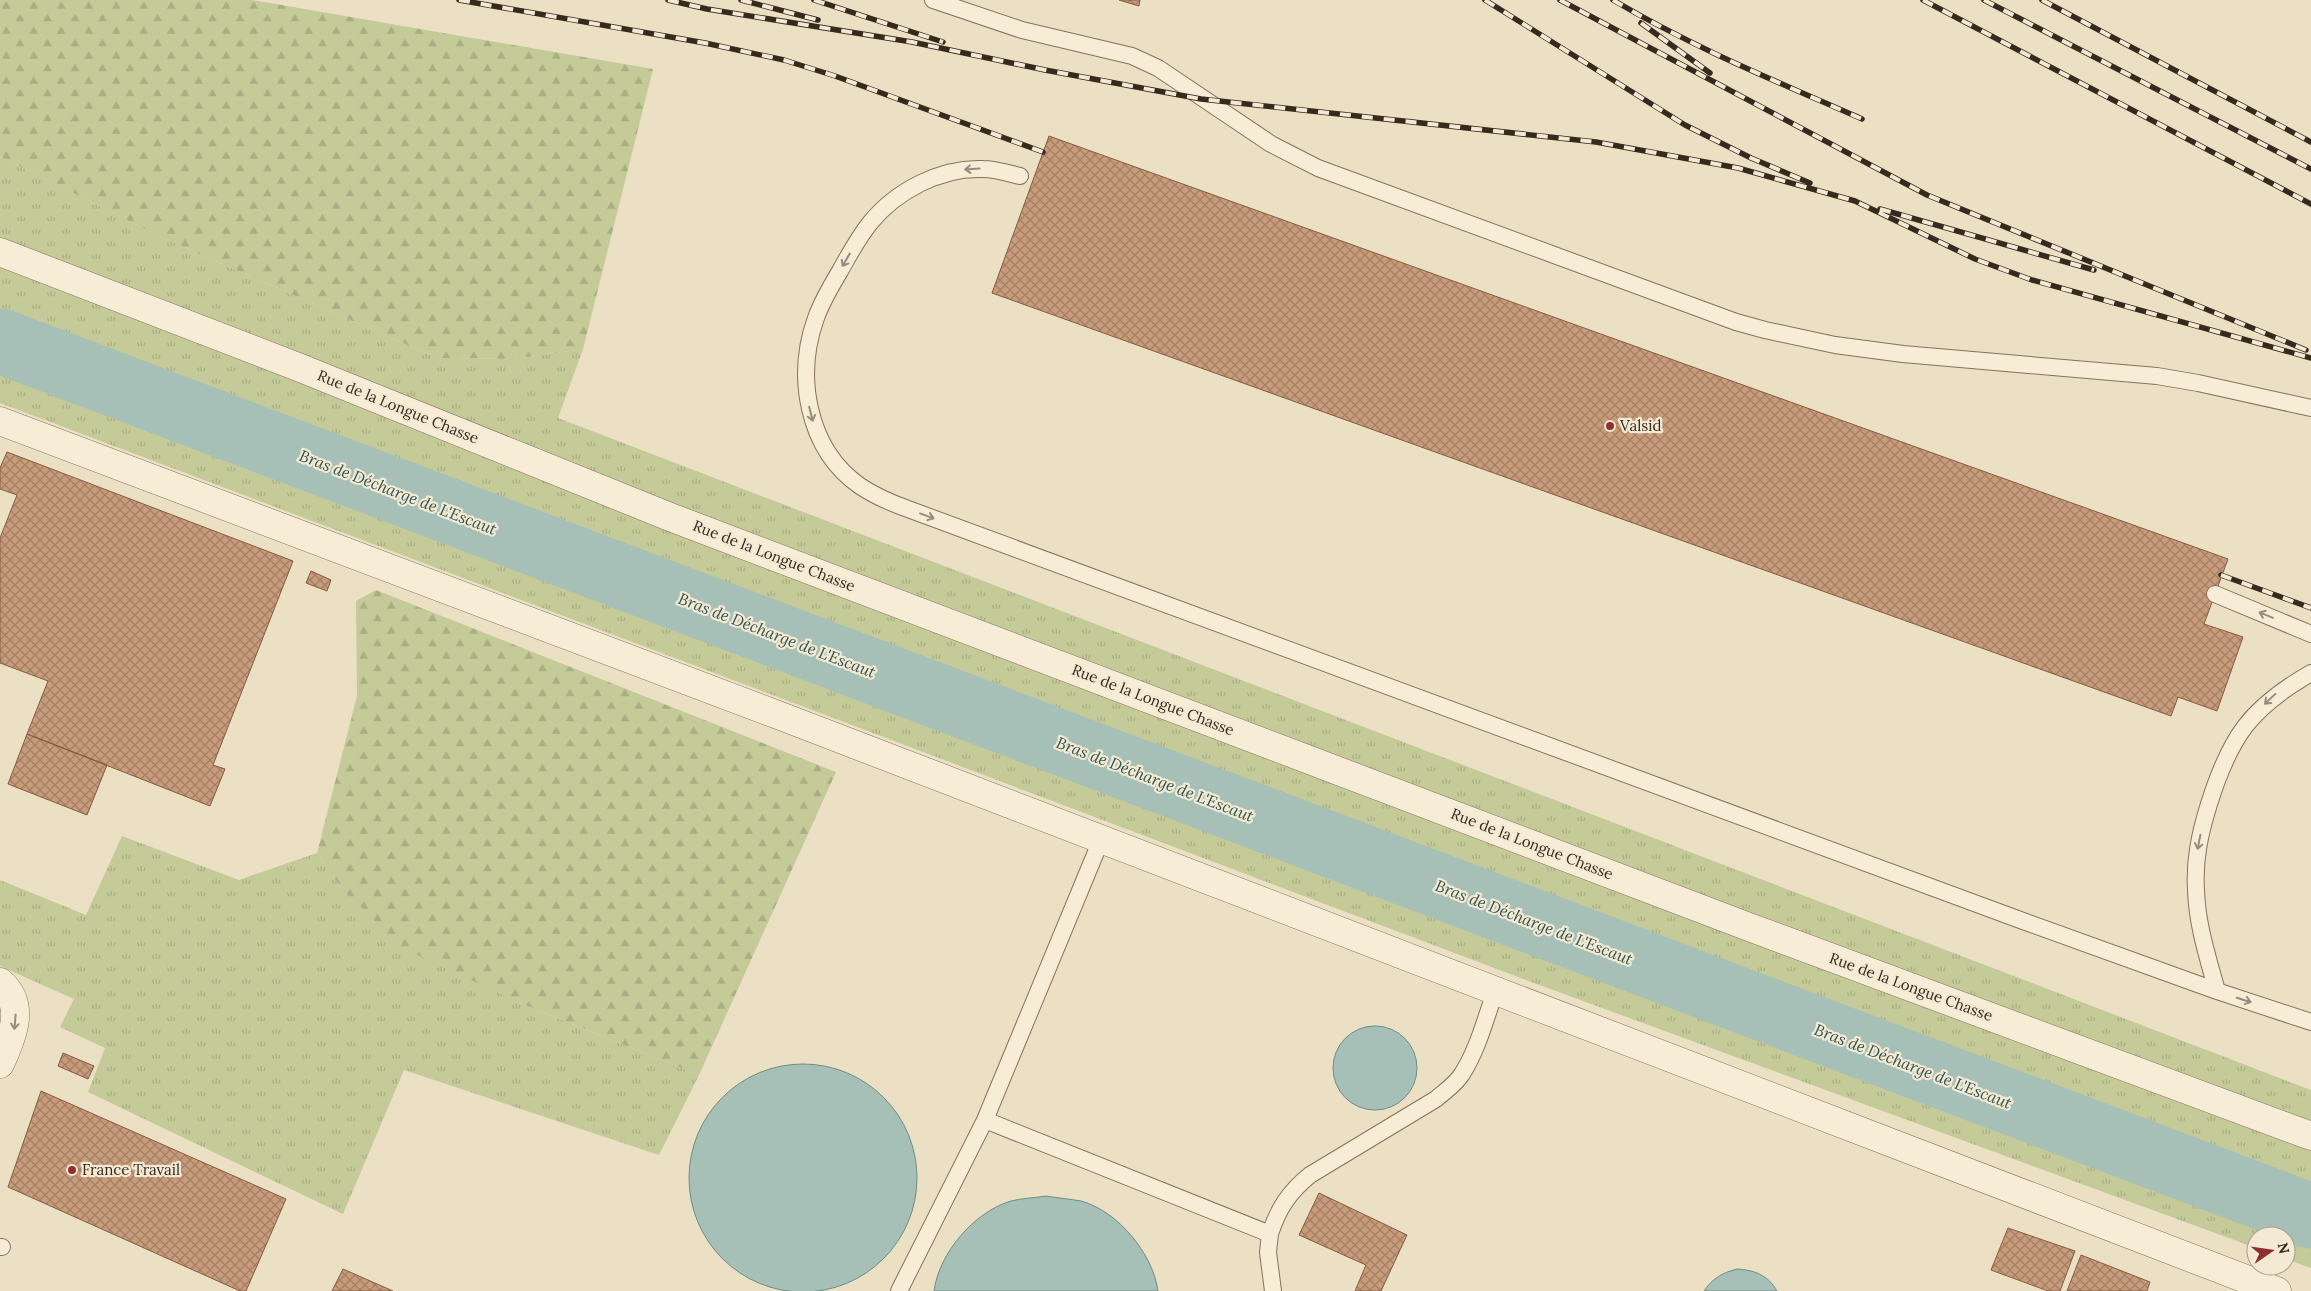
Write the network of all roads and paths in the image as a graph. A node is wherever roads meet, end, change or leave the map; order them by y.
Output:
1 (933, 0) edge
2 (1020, 176) dead end
3 (0, 252) edge
4 (2311, 408) edge
5 (0, 421) edge
6 (2215, 594) dead end
7 (2311, 634) edge
8 (2311, 673) edge
9 (1101, 840) junction
10 (0, 982) edge
11 (1496, 989) junction
12 (2218, 991) junction
13 (2311, 1022) edge
14 (0, 1064) edge
15 (986, 1120) junction
16 (2311, 1136) edge
17 (1270, 1234) junction
18 (899, 1291) edge
19 (1273, 1291) edge
20 (2276, 1291) edge

1 - 4 lane
2 -> 12 lane
3 - 16 street, Rue de la Longue Chasse
5 - 9 street
7 -> 6 lane
8 -> 12 lane
9 - 11 street
9 - 15 lane
10 -> 14 street
11 - 17 lane
11 - 20 street
12 -> 13 lane
15 - 17 lane
15 - 18 lane
17 - 19 lane

